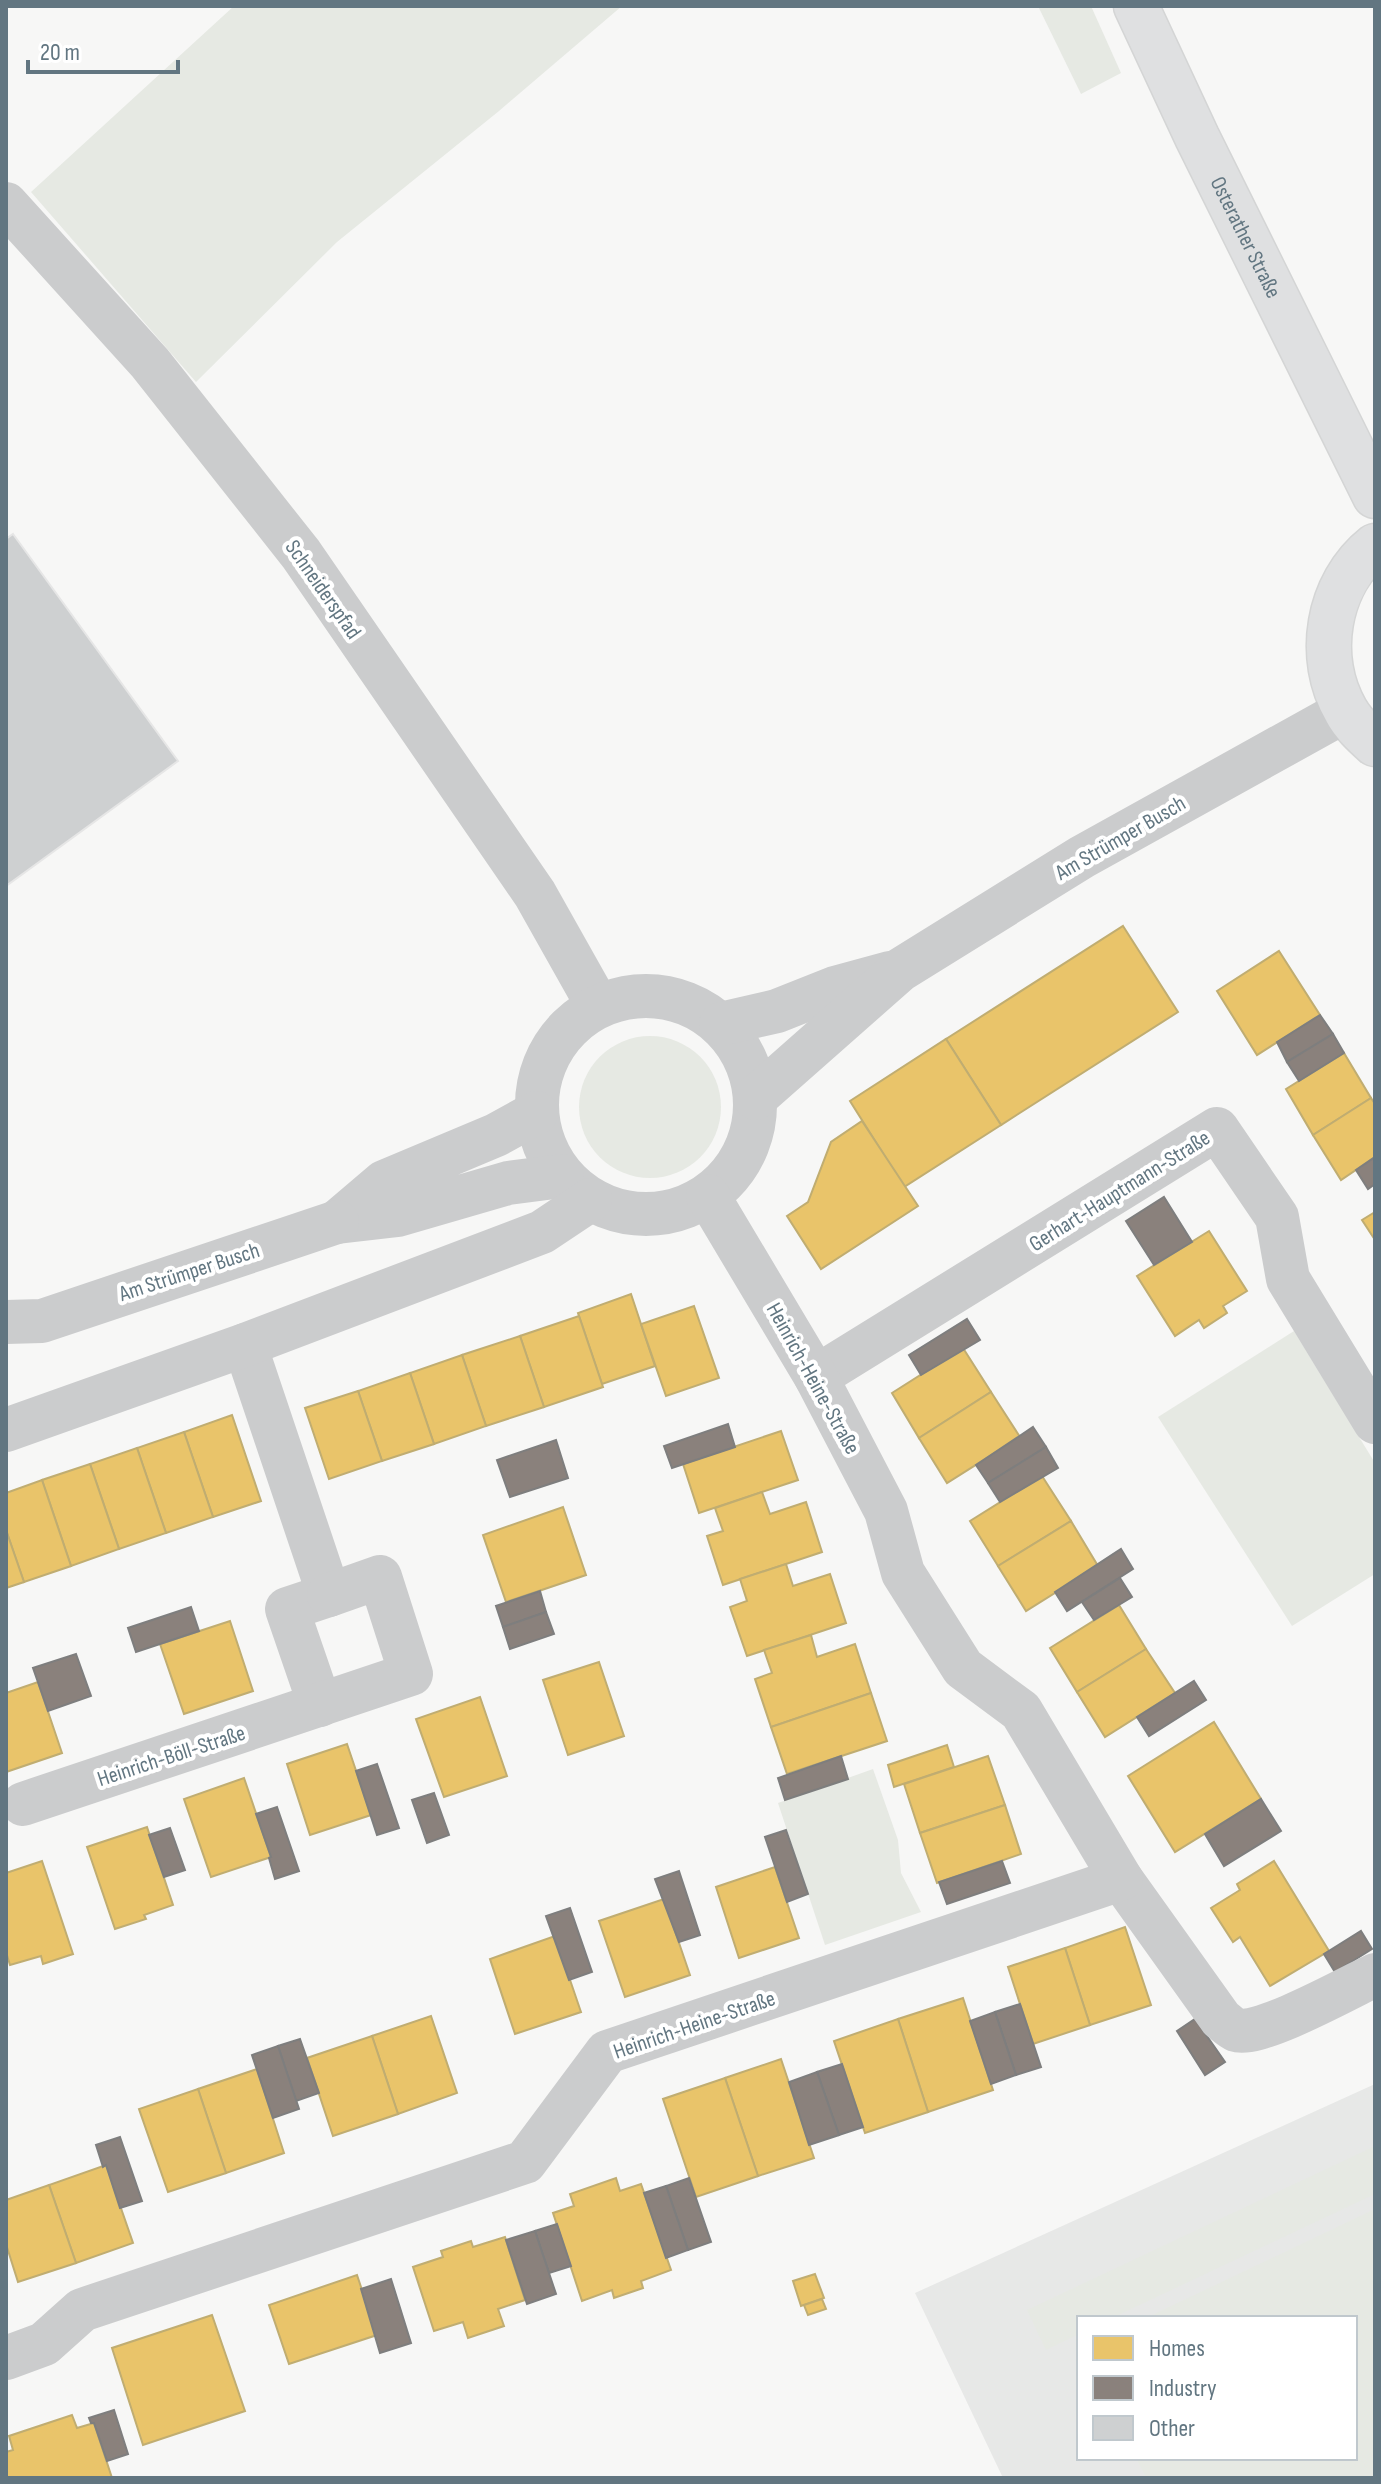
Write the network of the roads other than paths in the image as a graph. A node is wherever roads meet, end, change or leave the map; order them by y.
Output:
1 (1136, 6) edge
2 (6, 204) edge
3 (1367, 481) edge
4 (1375, 546) edge
5 (1345, 711) junction
6 (1375, 744) edge
7 (900, 970) junction
8 (598, 1006) junction
9 (721, 1024) junction
10 (755, 1098) junction
11 (536, 1113) junction
12 (576, 1188) junction
13 (708, 1196) junction
14 (337, 1222) junction
15 (24, 1321) edge
16 (245, 1345) junction
17 (6, 1348) edge
18 (816, 1377) junction
19 (1375, 1422) edge
20 (6, 1430) edge
21 (329, 1595) junction
22 (320, 1705) junction
23 (23, 1804) dead end
24 (1121, 1879) junction
25 (1375, 1975) edge
26 (6, 2358) edge

1 - 3 main road, Osterather Straße
2 - 8 street, Schneiderspfad
4 - 5 main road
5 - 6 main road
5 - 7 street, Am Strümper Busch
7 - 9 street, Am Strümper Busch
7 - 10 street, Am Strümper Busch
8 - 9 street
8 - 11 street
9 - 10 street
10 - 13 street
11 - 12 street
11 - 14 street, Am Strümper Busch
12 - 13 street
12 - 14 street, Am Strümper Busch
12 - 16 street
13 - 18 street, Heinrich-Heine-Straße
14 - 15 street, Am Strümper Busch
15 - 17 street, Am Strümper Busch
16 - 20 street
16 - 21 street
18 - 19 street, Gerhart-Hauptmann-Straße
18 - 24 street, Heinrich-Heine-Straße
21 - 22 street, Heinrich-Böll-Straße
21 - 22 street, Heinrich-Böll-Straße
22 - 23 street, Heinrich-Böll-Straße
24 - 25 street, Heinrich-Heine-Straße
24 - 26 street, Heinrich-Heine-Straße

